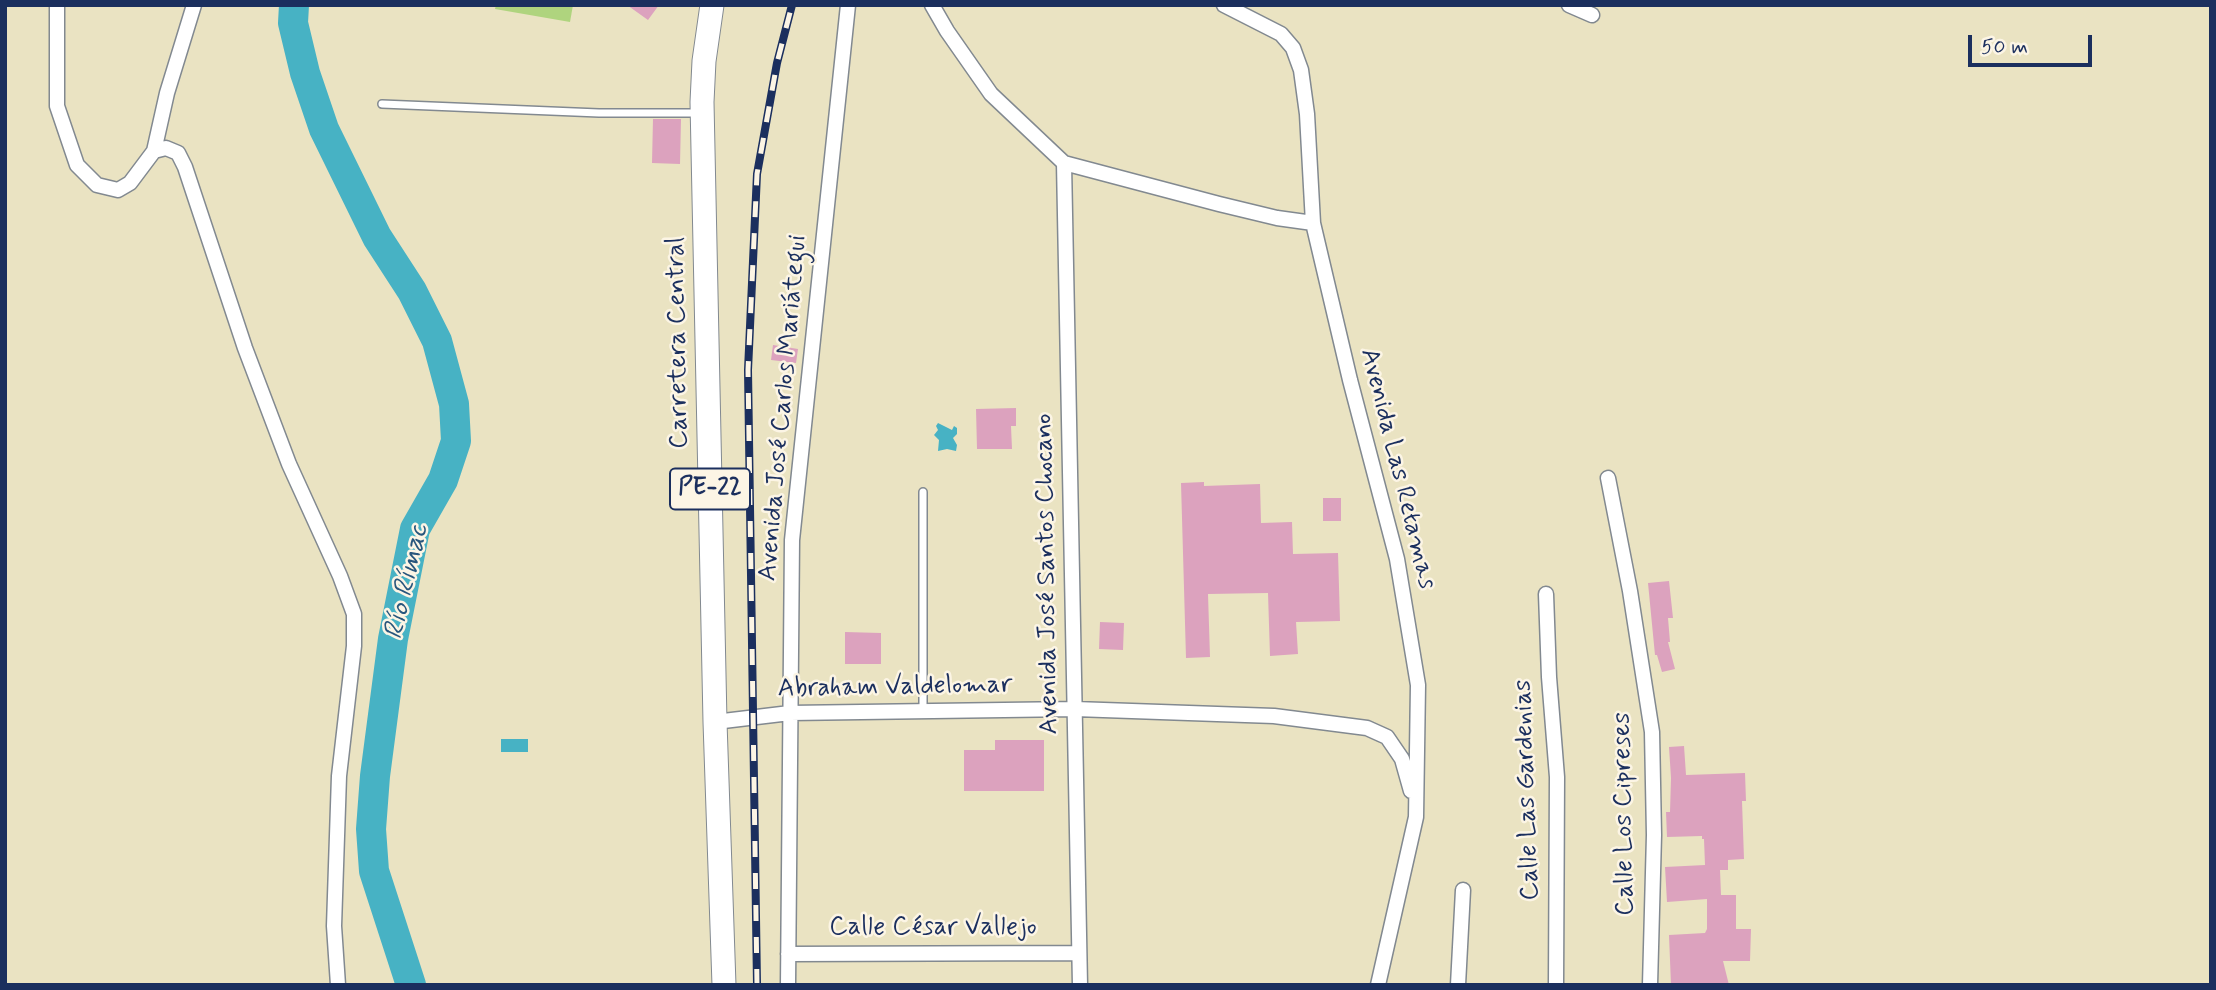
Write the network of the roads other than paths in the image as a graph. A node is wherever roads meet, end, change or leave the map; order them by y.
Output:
1 (57, 5) edge
2 (194, 5) edge
3 (712, 5) edge
4 (848, 5) edge
5 (932, 5) edge
6 (1224, 5) edge
7 (1569, 5) edge
8 (1592, 15) dead end
9 (382, 104) dead end
10 (702, 113) junction
11 (154, 151) junction
12 (1064, 163) junction
13 (1313, 223) junction
14 (1608, 478) dead end
15 (923, 492) dead end
16 (1546, 594) dead end
17 (1075, 709) junction
18 (923, 711) junction
19 (790, 713) junction
20 (715, 722) junction
21 (1416, 817) junction
22 (1463, 890) dead end
23 (1079, 953) junction
24 (788, 954) junction
25 (725, 979) edge
26 (338, 985) edge
27 (788, 985) edge
28 (1080, 985) edge
29 (1378, 985) edge
30 (1458, 985) edge
31 (1556, 985) edge
32 (1650, 985) edge

1 - 11 street
2 - 11 street
3 - 10 highway, Carretera Central / PE-22
4 - 19 street, Avenida José Carlos Mariátegui
5 - 12 street
6 - 13 street, Avenida Las Retamas
7 - 8 street
9 - 10 lane
10 - 20 highway, Carretera Central / PE-22
11 - 26 street
12 - 13 street
12 - 17 street, Avenida José Santos Chocano
13 - 21 street, Avenida Las Retamas
14 - 32 street, Calle Los Cipreses
15 - 18 lane
16 - 31 street, Calle Las Gardenias
17 - 18 street, Abraham Valdelomar
17 - 21 street, Abraham Valdelomar
17 - 23 street, Avenida José Santos Chocano
18 - 19 street, Abraham Valdelomar
19 - 20 street, Abraham Valdelomar
19 - 24 street, Avenida José Carlos Mariátegui
20 - 25 highway, Carretera Central / PE-22
21 - 29 street, Avenida Las Retamas
22 - 30 street
23 - 24 street, Calle César Vallejo
23 - 28 street, Avenida José Santos Chocano
24 - 27 street, Avenida José Carlos Mariátegui

